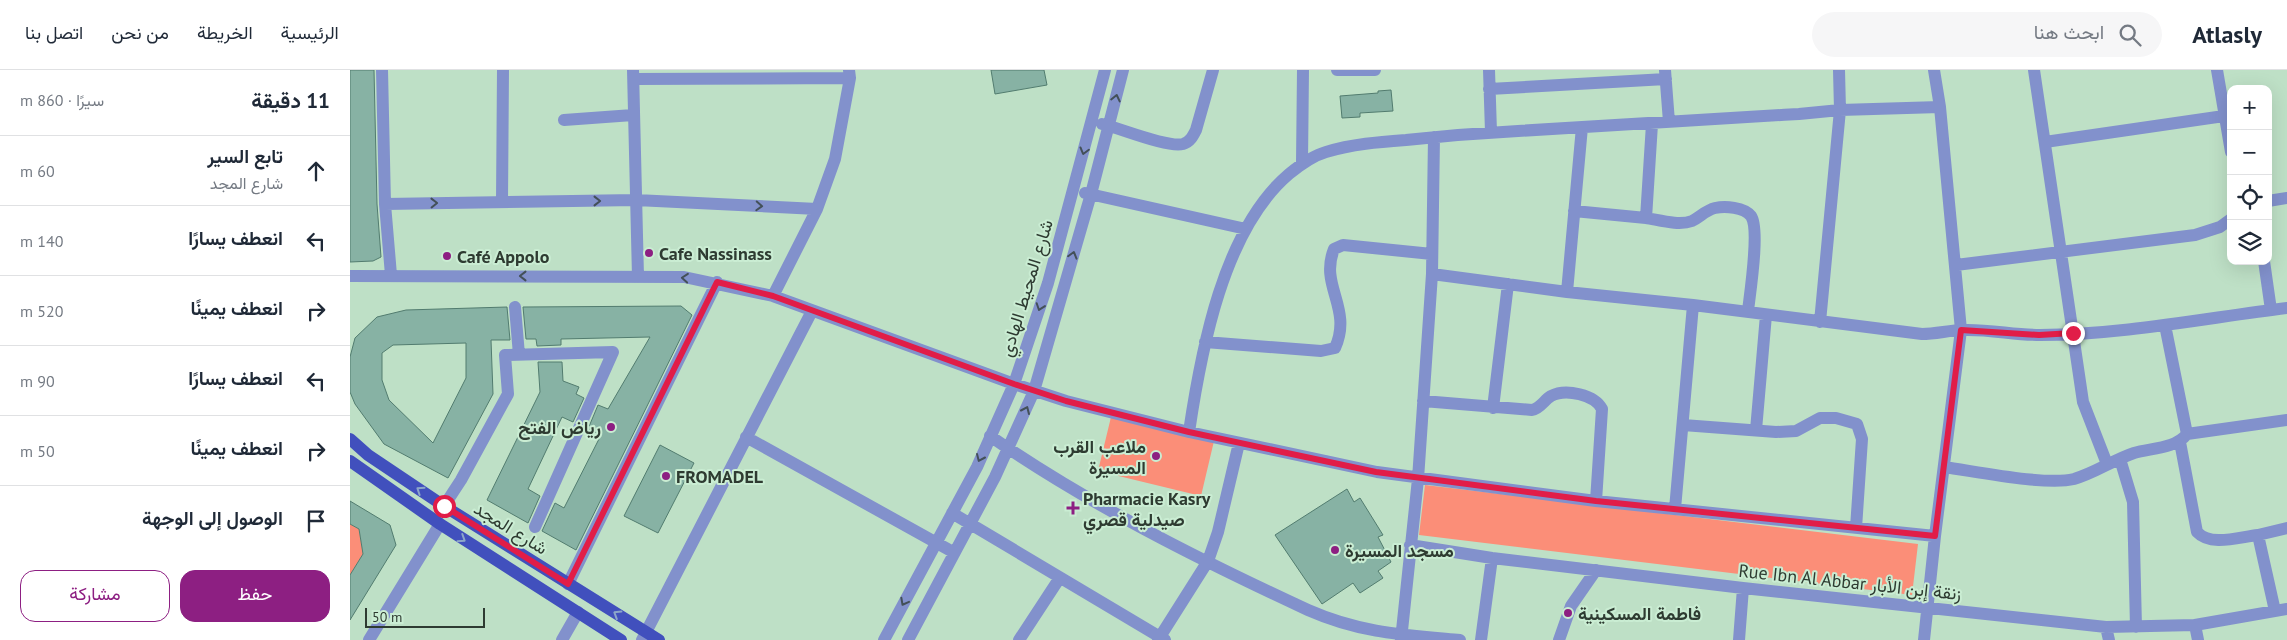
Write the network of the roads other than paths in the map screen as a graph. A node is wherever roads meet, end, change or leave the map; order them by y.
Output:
1 (382, 70) edge
2 (503, 70) edge
3 (1105, 70) edge
4 (1123, 70) edge
5 (1213, 70) edge
6 (1303, 70) edge
7 (1337, 70) edge
8 (1375, 70) edge
9 (1489, 70) edge
10 (1839, 70) edge
11 (1934, 70) edge
12 (2034, 70) edge
13 (2217, 70) edge
14 (633, 74) edge
15 (849, 74) edge
16 (1665, 75) edge
17 (1489, 89) junction
18 (1940, 107) junction
19 (1840, 110) junction
20 (633, 116) junction
21 (2224, 116) junction
22 (564, 120) dead end
23 (1092, 121) junction
24 (1670, 122) junction
25 (1652, 124) junction
26 (1110, 126) junction
27 (1582, 127) junction
28 (2227, 131) edge
29 (1491, 132) junction
30 (1434, 137) junction
31 (2045, 142) junction
32 (1302, 163) junction
33 (1074, 191) junction
34 (1091, 194) junction
35 (2287, 198) edge
36 (636, 200) junction
37 (2272, 200) edge
38 (502, 201) junction
39 (385, 204) junction
40 (817, 210) junction
41 (1574, 212) junction
42 (1646, 218) junction
43 (2230, 220) edge
44 (1246, 229) junction
45 (2060, 252) junction
46 (1432, 254) junction
47 (1956, 265) junction
48 (2265, 265) edge
49 (1432, 274) junction
50 (391, 275) junction
51 (350, 276) edge
52 (638, 277) junction
53 (717, 282) junction
54 (1508, 284) junction
55 (1566, 292) junction
56 (773, 296) junction
57 (1693, 305) junction
58 (515, 307) dead end
59 (2287, 308) edge
60 (2271, 310) junction
61 (812, 311) junction
62 (1748, 311) junction
63 (1766, 314) junction
64 (1820, 322) junction
65 (2165, 325) junction
66 (1961, 330) junction
67 (2073, 333) junction
68 (1205, 342) junction
69 (519, 355) junction
70 (1014, 384) junction
71 (1034, 391) junction
72 (1423, 401) junction
73 (1493, 408) junction
74 (2287, 420) edge
75 (1682, 425) junction
76 (1756, 430) junction
77 (1189, 432) junction
78 (990, 436) junction
79 (746, 437) junction
80 (2184, 438) junction
81 (350, 439) edge
82 (1239, 443) junction
83 (1008, 448) junction
84 (2120, 459) junction
85 (350, 461) edge
86 (2107, 464) junction
87 (1944, 467) junction
88 (1418, 479) junction
89 (1596, 501) junction
90 (444, 506) junction
91 (1675, 509) junction
92 (952, 513) junction
93 (969, 522) junction
94 (440, 524) junction
95 (535, 527) dead end
96 (1856, 528) junction
97 (2287, 528) edge
98 (2258, 535) junction
99 (1935, 536) junction
100 (935, 542) junction
101 (1410, 544) junction
102 (953, 552) junction
103 (1492, 558) junction
104 (1208, 561) junction
105 (1596, 570) junction
106 (1059, 579) junction
107 (568, 584) junction
108 (1743, 588) junction
109 (1927, 608) junction
110 (2281, 610) edge
111 (578, 612) junction
112 (2195, 625) junction
113 (2106, 627) junction
114 (2136, 627) junction
115 (644, 636) edge
116 (1401, 637) edge
117 (1161, 639) edge
118 (369, 640) edge
119 (562, 640) edge
120 (621, 640) edge
121 (659, 640) edge
122 (884, 640) edge
123 (908, 640) edge
124 (1019, 640) edge
125 (1460, 640) edge
126 (1481, 640) edge
127 (1558, 640) edge
128 (1739, 640) edge
129 (1924, 640) edge
130 (2108, 640) edge
131 (2198, 640) edge

1 - 39 street
2 - 38 street
3 - 23 street, شارع المحيط الهادي
26 -> 4 street, شارع المحيط الهادي
5 - 26 street
6 - 32 street
7 - 8 street
9 - 17 street
10 - 19 street
11 - 18 street
12 - 31 street
13 - 21 street
14 - 15 street
14 - 20 street
15 - 40 street
16 - 17 street
16 - 24 street
17 - 29 street
18 - 19 street
18 - 47 street
19 - 24 street
19 - 64 street
20 - 22 street
20 - 36 street
21 - 28 street
21 - 31 street
23 - 26 street
23 -> 33 street, شارع المحيط الهادي
24 - 25 street
25 - 27 street
25 - 42 street
26 - 34 street, شارع المحيط الهادي
27 - 29 street
27 - 41 street
29 - 30 street
30 - 32 street
30 - 46 street
31 - 45 street
32 - 44 street
33 - 34 street
33 -> 70 street, شارع المحيط الهادي
34 - 44 street
71 -> 34 street, شارع المحيط الهادي
35 - 37 street
38 -> 36 street
36 -> 40 street
36 - 52 street
39 -> 38 street
39 - 50 street
40 - 56 street
41 - 42 street
41 - 55 street
42 - 62 street
43 - 45 street
44 - 68 street
45 - 47 street
45 - 67 street
46 - 49 street
46 - 68 street
47 - 66 street
48 - 60 street
49 - 54 street
49 - 72 street
50 - 51 street
52 -> 50 street
53 -> 52 street
53 - 56 street
53 - 107 street
54 - 55 street
54 - 73 street
55 - 57 street
56 - 61 street
57 - 62 street
57 - 75 street
58 - 69 street
59 - 60 street
60 - 65 street
61 - 70 street
61 - 79 street
62 - 63 street
63 - 64 street
63 - 76 street
64 - 66 street
65 - 67 street
65 - 80 street
66 - 67 street
66 - 87 street
67 - 86 street
68 - 77 street
69 - 90 street
69 - 95 street
70 - 71 street
70 - 78 street, شارع المحيط الهادي
71 - 77 street
83 -> 71 street, شارع المحيط الهادي
72 - 73 street
72 - 88 street
73 - 89 street
74 - 80 street
75 - 76 street
75 - 91 street
76 - 96 street
77 - 82 street
78 - 83 street
78 -> 92 street, شارع المحيط الهادي
79 - 100 street
79 - 115 street
80 - 84 street
80 - 98 street
90 -> 81 main road, شارع المجد
82 - 88 street
82 - 104 street
83 - 93 street, شارع المحيط الهادي
83 - 104 street
84 - 86 street
84 - 114 street
85 - 94 main road, شارع المجد
86 - 87 street
87 - 99 street
88 - 89 street
88 - 101 street
89 - 91 street
90 - 107 main road, شارع المجد
91 - 96 street
92 - 93 street
92 - 100 street, شارع المحيط الهادي
93 - 102 street, شارع المحيط الهادي
93 - 106 street
94 -> 111 main road, شارع المجد
94 - 118 street
96 - 99 street
97 - 98 street
98 - 110 street
99 - 109 street
100 - 102 street
100 -> 122 street, شارع المحيط الهادي
101 - 103 street, Rue Ibn Al Abbar زنقة إبن الأبار
101 - 116 street
102 - 123 street, شارع المحيط الهادي
103 - 105 street, Rue Ibn Al Abbar زنقة إبن الأبار
103 - 126 street
104 - 116 street
104 - 117 street
105 - 108 street, Rue Ibn Al Abbar زنقة إبن الأبار
105 - 127 street
106 - 117 street
106 - 124 street
115 -> 107 main road, شارع المجد
108 - 109 street, Rue Ibn Al Abbar زنقة إبن الأبار
108 - 128 street
109 - 113 street, Rue Ibn Al Abbar زنقة إبن الأبار
109 - 129 street
110 - 112 street, Rue Ibn Al Abbar زنقة إبن الأبار
111 - 119 street
111 - 120 main road, شارع المجد
112 - 114 street, Rue Ibn Al Abbar زنقة إبن الأبار
112 - 131 street
113 - 114 street, Rue Ibn Al Abbar زنقة إبن الأبار
113 - 130 street
115 - 121 main road, شارع المجد
116 - 125 street

